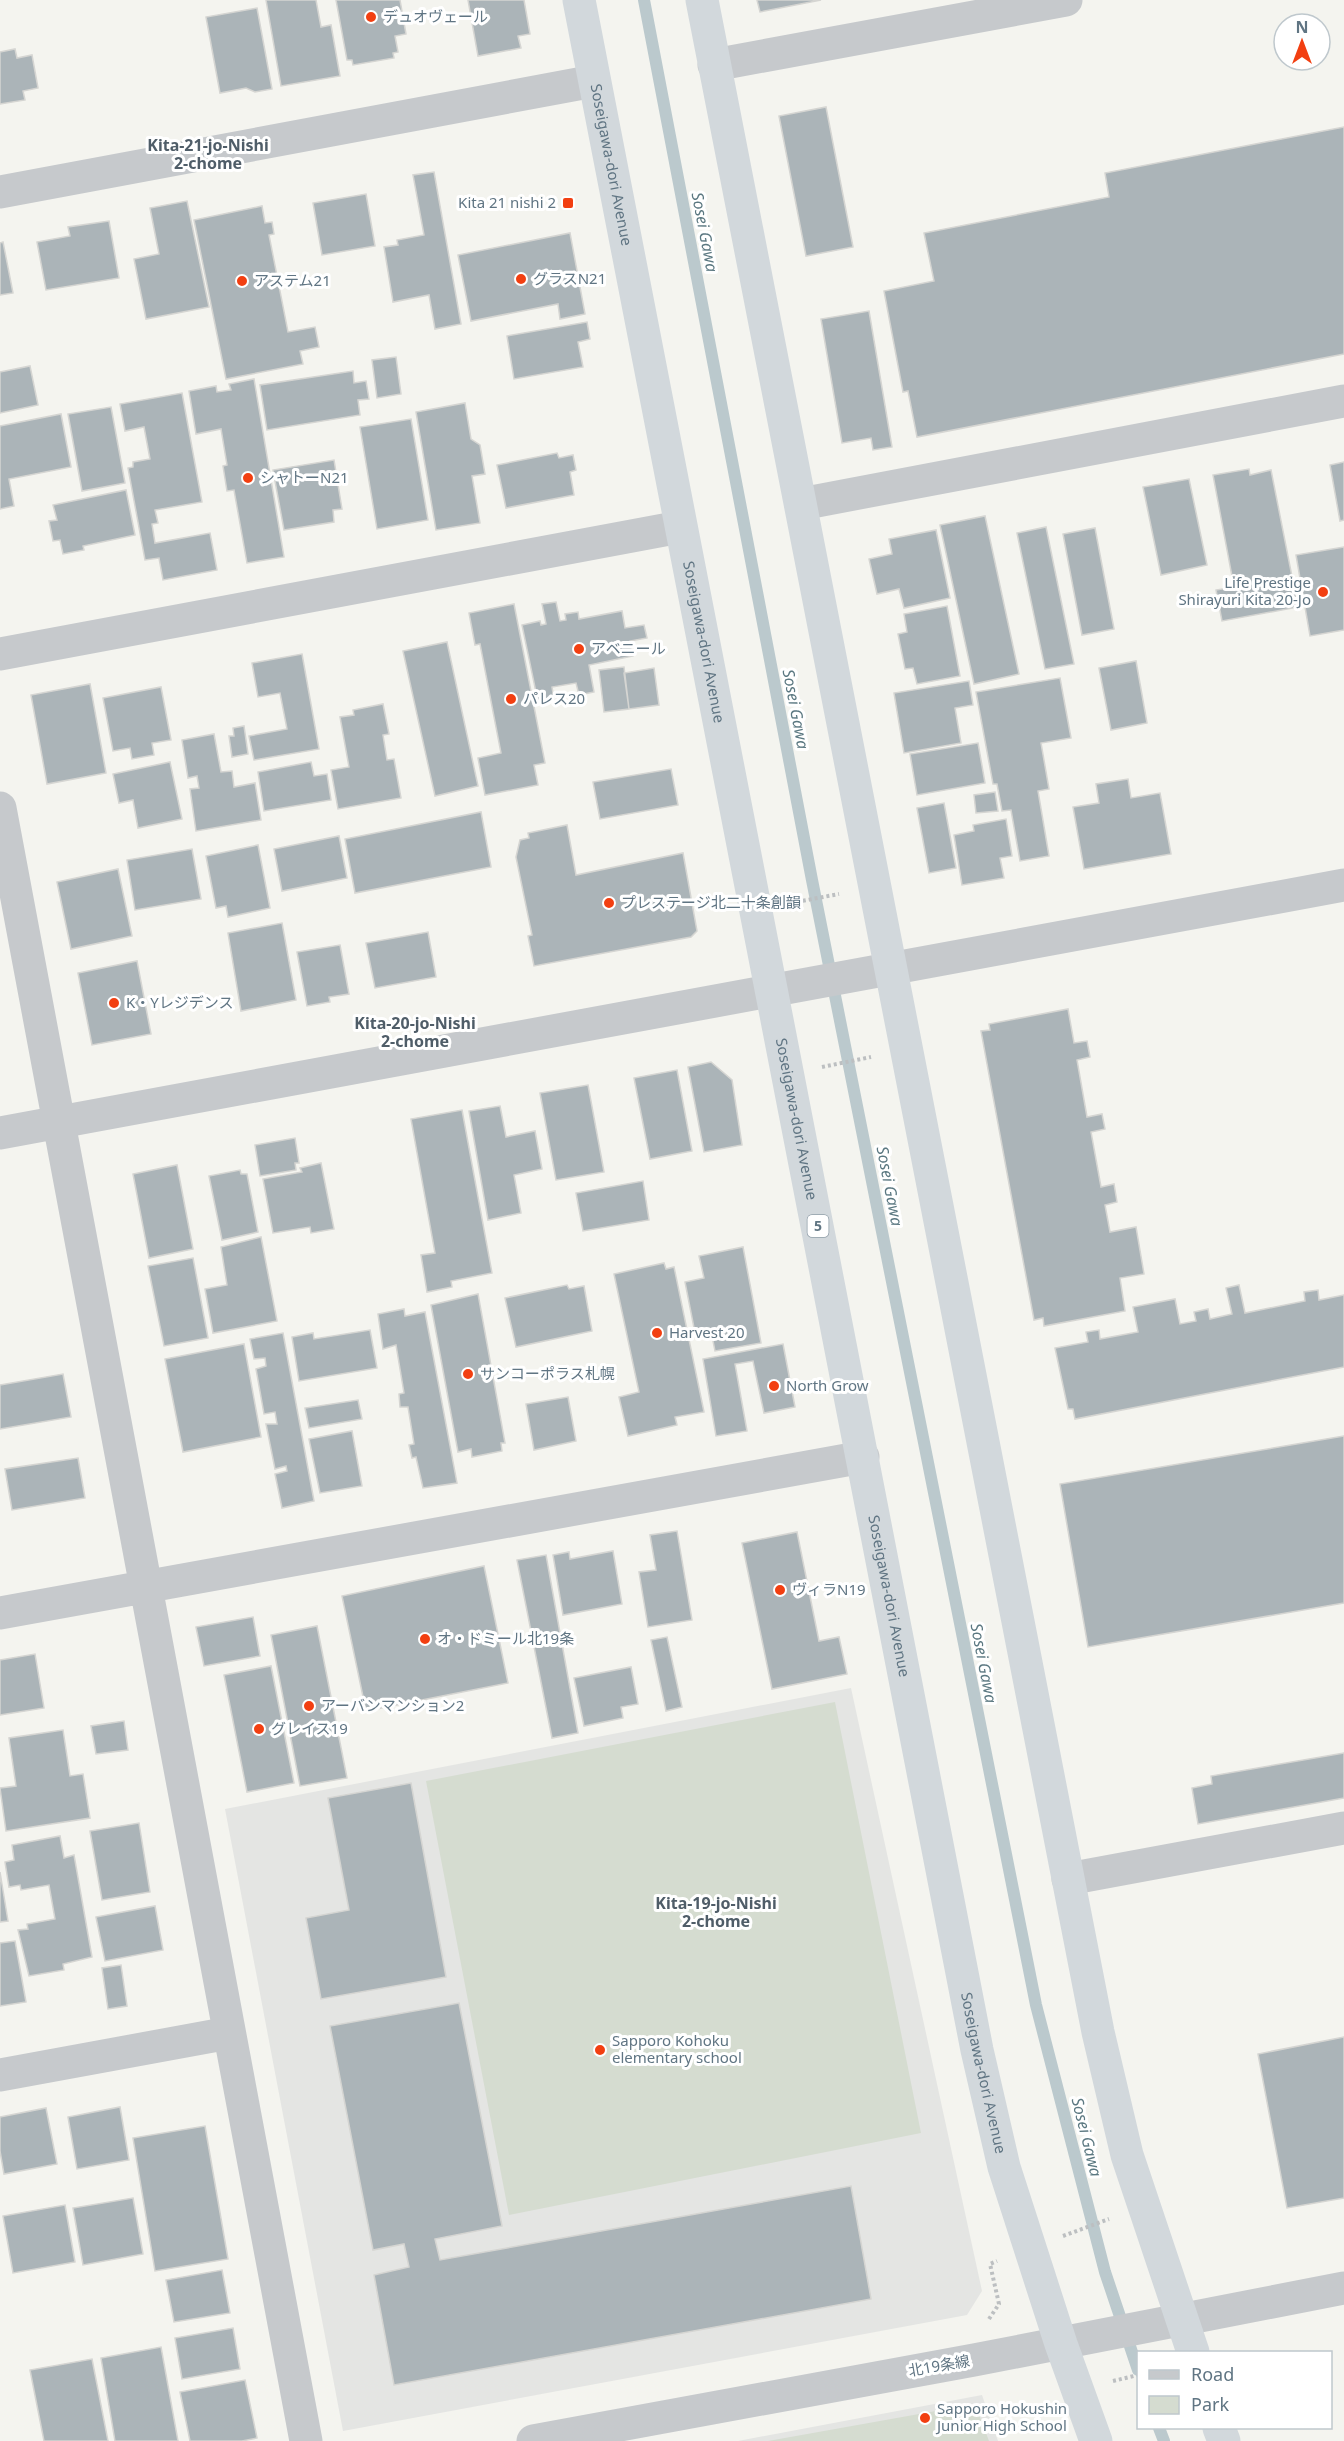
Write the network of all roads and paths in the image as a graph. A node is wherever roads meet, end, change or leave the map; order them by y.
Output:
1 (579, 0) edge
2 (702, 0) edge
3 (1066, 0) edge
4 (714, 65) junction
5 (594, 81) junction
6 (0, 192) edge
7 (1344, 401) edge
8 (801, 504) junction
9 (680, 527) junction
10 (0, 654) edge
11 (0, 808) edge
12 (1344, 885) edge
13 (842, 893) dead end
14 (790, 903) dead end
15 (878, 970) junction
16 (771, 990) junction
17 (878, 1056) dead end
18 (822, 1067) dead end
19 (59, 1123) junction
20 (0, 1133) edge
21 (863, 1457) junction
22 (146, 1586) junction
23 (0, 1613) edge
24 (1344, 1828) edge
25 (1068, 1879) junction
26 (229, 2033) junction
27 (0, 2075) edge
28 (1113, 2217) dead end
29 (1057, 2239) dead end
30 (1001, 2260) dead end
31 (1344, 2288) edge
32 (1167, 2322) junction
33 (983, 2327) dead end
34 (1076, 2340) junction
35 (1192, 2351) edge
36 (1137, 2375) edge
37 (1108, 2382) dead end
38 (306, 2441) edge
39 (533, 2441) edge
40 (1096, 2441) edge

1 - 5 highway, Soseigawa-dori Avenue / 5
2 - 4 highway
3 - 4 street
4 - 8 highway
5 - 6 street
5 - 9 highway, Soseigawa-dori Avenue / 5
7 - 8 street
8 - 15 highway
9 - 10 street
9 - 16 highway, Soseigawa-dori Avenue / 5
11 - 19 street
12 - 15 street
13 - 14 path
15 - 16 street
15 - 25 highway
16 - 19 street
16 - 21 highway, Soseigawa-dori Avenue / 5
17 - 18 path
19 - 20 street
19 - 22 street
21 - 22 street
21 - 34 highway, Soseigawa-dori Avenue / 5
22 - 23 street
22 - 26 street
24 - 25 street
25 - 32 highway
26 - 27 street
26 - 38 street
28 - 29 path
30 - 33 path
31 - 32 street, 北19条線
32 - 34 street, 北19条線
32 - 35 highway
34 - 39 street, 北19条線
34 - 40 highway, Soseigawa-dori Avenue / 5
36 - 37 path

